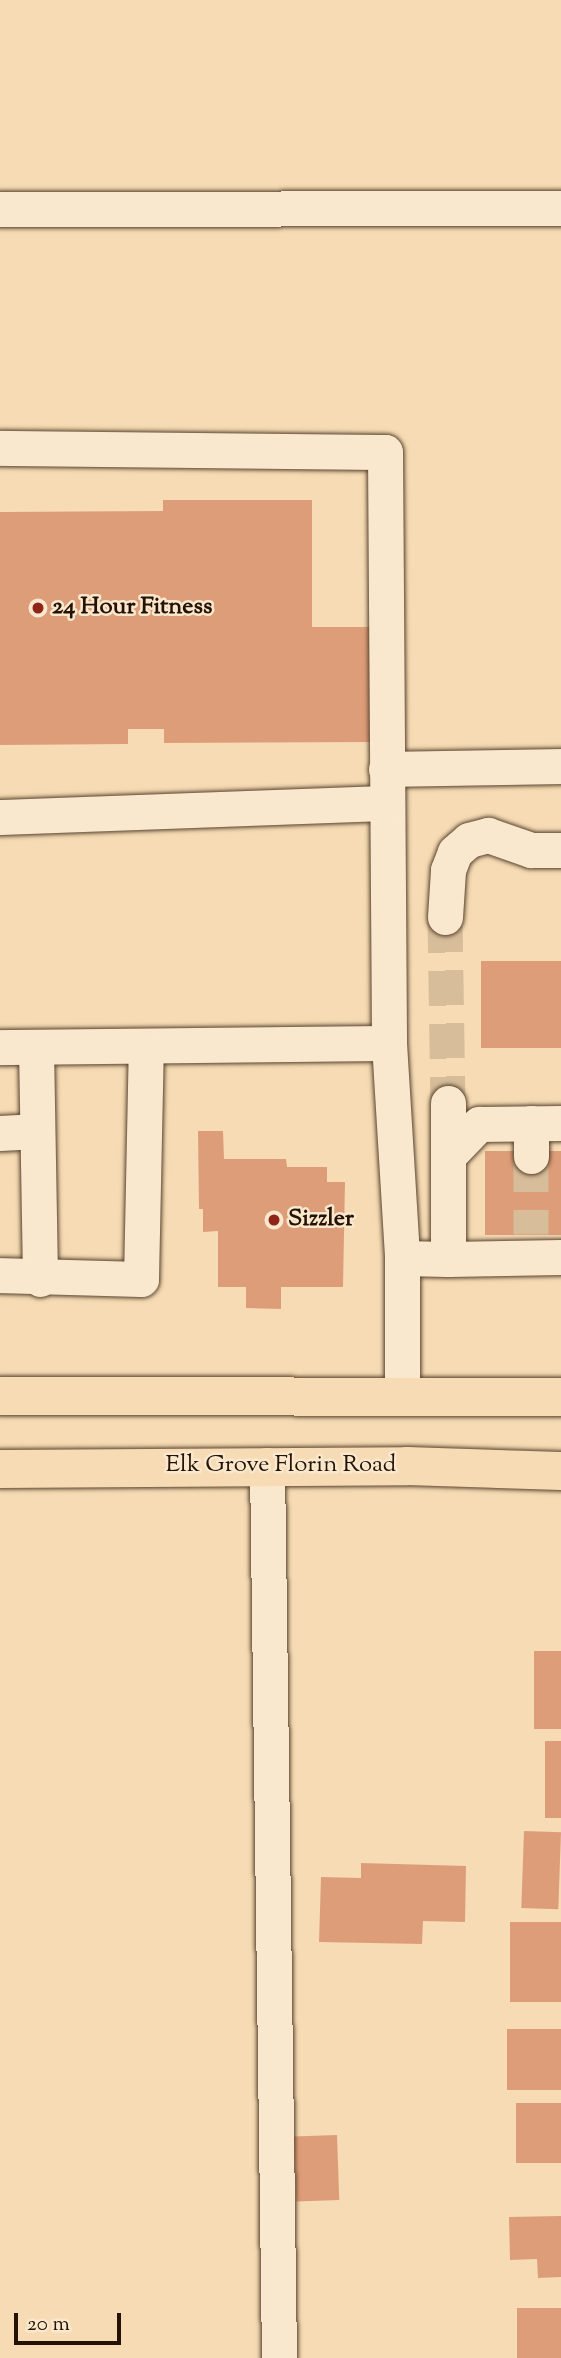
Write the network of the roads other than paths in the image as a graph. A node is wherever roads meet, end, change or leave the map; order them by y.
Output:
1 (561, 208) edge
2 (0, 209) edge
3 (0, 448) edge
4 (561, 766) edge
5 (387, 786) junction
6 (0, 817) edge
7 (561, 850) edge
8 (445, 917) tunnel mouth
9 (389, 1043) junction
10 (146, 1046) junction
11 (0, 1047) edge
12 (36, 1047) junction
13 (448, 1103) tunnel mouth
14 (37, 1131) junction
15 (0, 1133) edge
16 (541, 1134) edge
17 (448, 1156) junction
18 (541, 1250) edge
19 (402, 1258) junction
20 (448, 1259) junction
21 (0, 1275) edge
22 (40, 1279) junction
23 (402, 1395) junction
24 (0, 1396) edge
25 (561, 1397) edge
26 (267, 1465) junction
27 (0, 1469) edge
28 (561, 1472) edge
29 (279, 2358) edge

1 - 2 street
3 - 5 street
4 - 5 street
5 - 6 street
5 - 9 street
7 - 8 street
9 - 10 street
9 - 19 street
10 - 12 street
10 - 22 street
11 - 12 street
12 - 14 street
13 - 17 street
14 - 15 street
14 - 22 street
16 - 17 street
17 - 20 street
18 - 20 street
19 - 20 street
19 - 23 street
21 - 22 street
23 - 24 main road
23 - 25 main road
26 - 27 main road, Elk Grove Florin Road
26 - 28 main road, Elk Grove Florin Road
26 - 29 street

